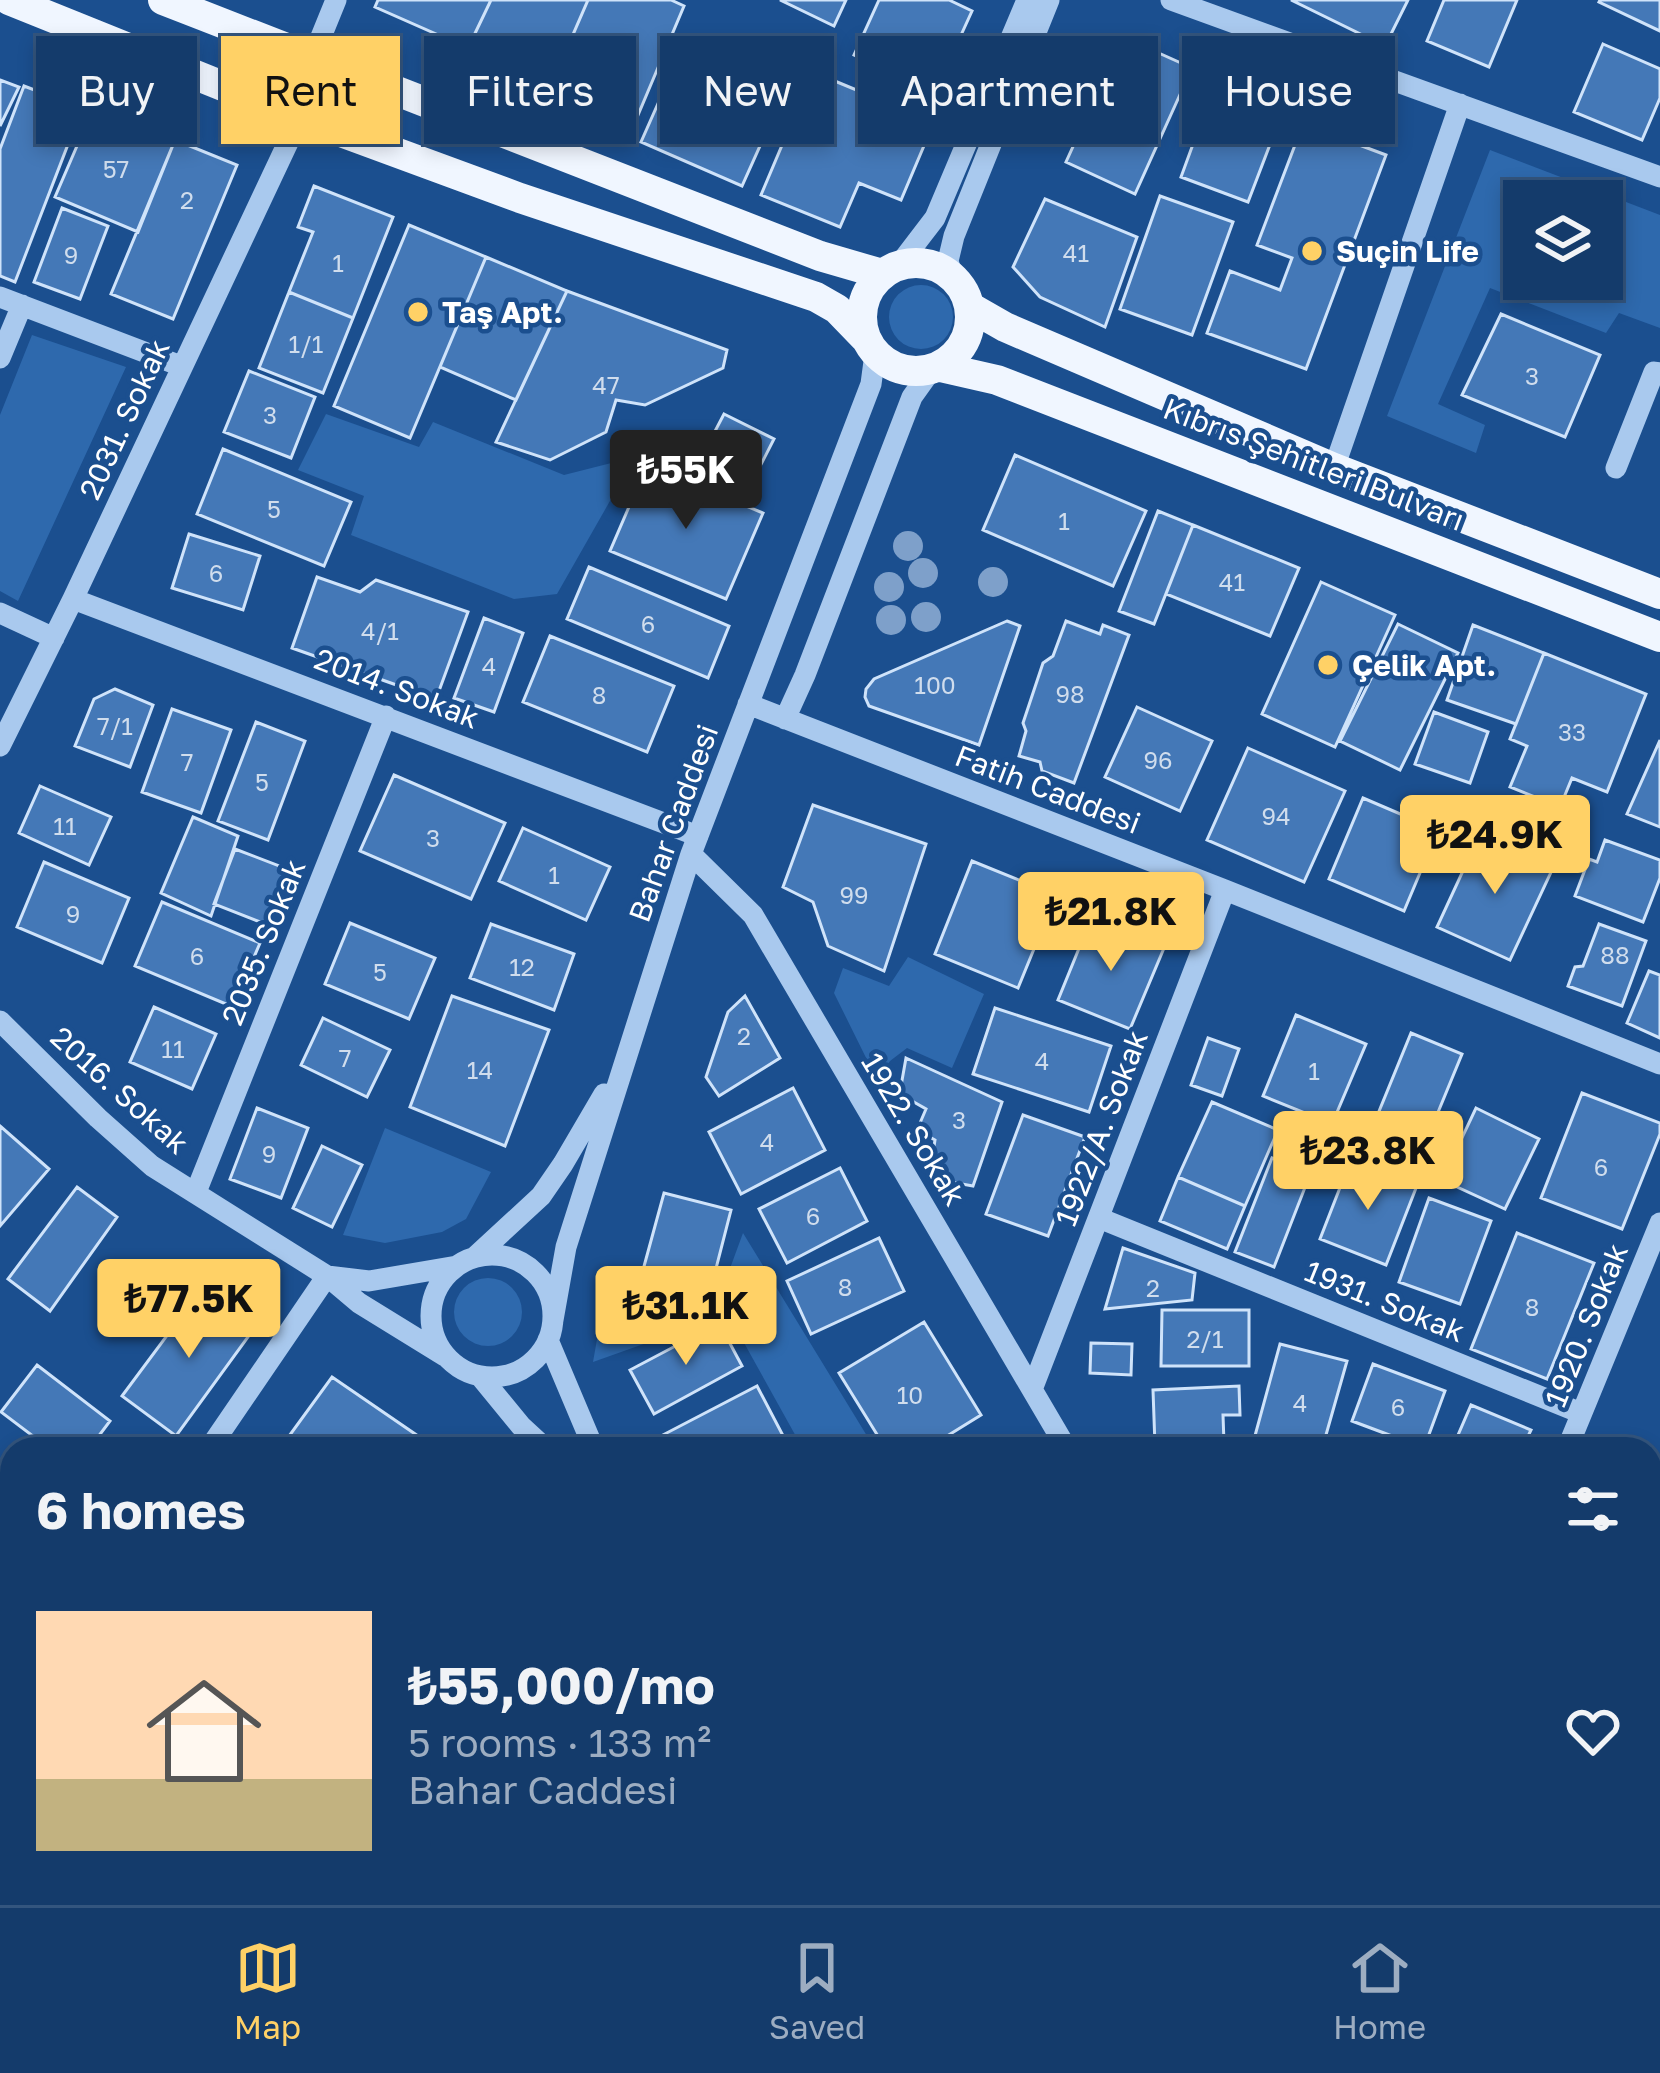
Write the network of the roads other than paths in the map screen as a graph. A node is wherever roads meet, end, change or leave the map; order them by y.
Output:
1 (10, 0) edge
2 (163, 0) edge
3 (336, 0) edge
4 (1027, 0) edge
5 (1049, 0) edge
6 (1171, 0) edge
7 (254, 36) edge
8 (321, 36) edge
9 (221, 85) edge
10 (400, 93) edge
11 (1460, 104) junction
12 (287, 144) edge
13 (372, 144) edge
14 (1660, 178) edge
15 (891, 270) junction
16 (952, 275) junction
17 (11, 301) edge
18 (970, 307) junction
19 (871, 347) junction
20 (0, 358) edge
21 (182, 366) junction
22 (940, 367) junction
23 (1660, 373) edge
24 (1334, 468) junction
25 (1616, 468) dead end
26 (1660, 594) edge
27 (73, 599) junction
28 (0, 613) edge
29 (1660, 637) edge
30 (54, 638) junction
31 (748, 704) junction
32 (386, 716) junction
33 (785, 718) junction
34 (0, 746) edge
35 (694, 845) junction
36 (1226, 890) junction
37 (0, 1021) edge
38 (625, 1057) junction
39 (1660, 1064) edge
40 (196, 1192) junction
41 (1099, 1218) junction
42 (1660, 1223) edge
43 (466, 1262) junction
44 (327, 1276) junction
45 (550, 1330) junction
46 (445, 1356) junction
47 (480, 1376) junction
48 (1033, 1387) junction
49 (1581, 1413) junction
50 (217, 1437) edge
51 (533, 1437) edge
52 (590, 1437) edge
53 (1060, 1437) edge
54 (1572, 1437) edge

1 - 9 main road
2 - 7 main road
3 - 8 street
4 - 15 street
5 - 16 street
6 - 11 street
10 - 15 main road
11 - 14 street
11 - 24 street
12 - 21 street, 2031. Sokak
13 - 19 main road
15 - 16 main road
15 - 19 main road
16 - 18 main road
17 - 20 street
17 - 21 street
18 - 22 main road
18 - 24 main road, Kıbrıs Şehitleri Bulvarı
19 - 22 main road
19 - 31 street, Bahar Caddesi
21 - 27 street, 2031. Sokak
22 - 29 main road, Kıbrıs Şehitleri Bulvarı
22 - 33 street
23 - 25 street
24 - 26 main road, Kıbrıs Şehitleri Bulvarı
27 - 30 street, 2031. Sokak
27 - 32 street, 2014. Sokak
28 - 30 street
30 - 34 street, 2031. Sokak
31 - 33 street, Fatih Caddesi
31 - 35 street, Bahar Caddesi
32 - 35 street, 2014. Sokak
32 - 40 street, 2035. Sokak
33 - 36 street, Fatih Caddesi
35 - 38 street, Bahar Caddesi
35 - 48 street, 1922. Sokak
36 - 39 street, Fatih Caddesi
36 - 41 street, 1922/A. Sokak
37 - 40 street, 2016. Sokak
38 - 43 street
38 - 45 street, Bahar Caddesi
40 - 44 street, 2016. Sokak
41 - 48 street, 1922/A. Sokak
41 - 49 street, 1931. Sokak
42 - 49 street, 1920. Sokak
43 - 44 street
43 - 45 street
43 - 46 street
44 - 46 street, 2016. Sokak
44 - 50 street
45 - 47 street
45 - 52 street
46 - 47 street
47 - 51 street
48 - 53 street, 1922. Sokak
49 - 54 street, 1920. Sokak

